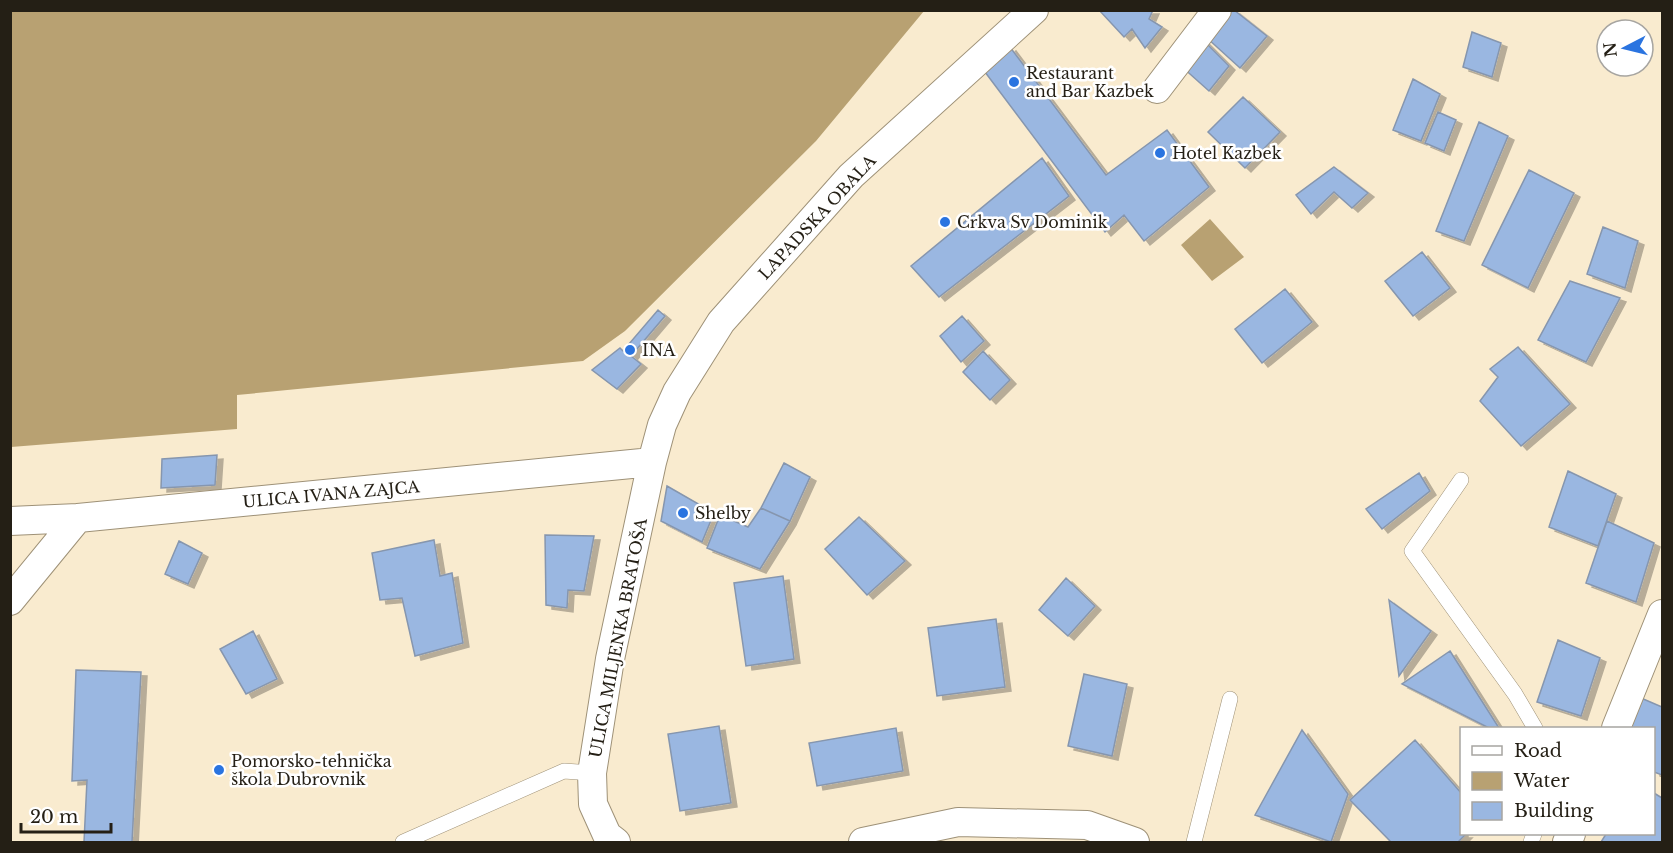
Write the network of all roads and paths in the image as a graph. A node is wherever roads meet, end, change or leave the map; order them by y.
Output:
1 (1034, 10) edge
2 (1217, 10) edge
3 (1157, 89) dead end
4 (652, 462) junction
5 (1461, 480) dead end
6 (78, 518) junction
7 (10, 521) edge
8 (10, 601) edge
9 (1662, 614) edge
10 (1230, 699) dead end
11 (1534, 727) edge
12 (1617, 727) edge
13 (592, 773) junction
14 (403, 843) edge
15 (616, 843) edge
16 (863, 843) edge
17 (1135, 843) edge
18 (1194, 843) edge

1 - 4 street, LAPADSKA OBALA
2 - 3 street
4 - 6 street, ULICA IVANA ZAJCA
4 - 13 street, ULICA MILJENKA BRATOŠA
5 - 11 lane
6 - 7 street, ULICA IVANA ZAJCA
6 - 8 street
9 - 12 street
10 - 18 lane
13 - 14 lane
13 - 15 street, ULICA MILJENKA BRATOŠA
16 - 17 street

